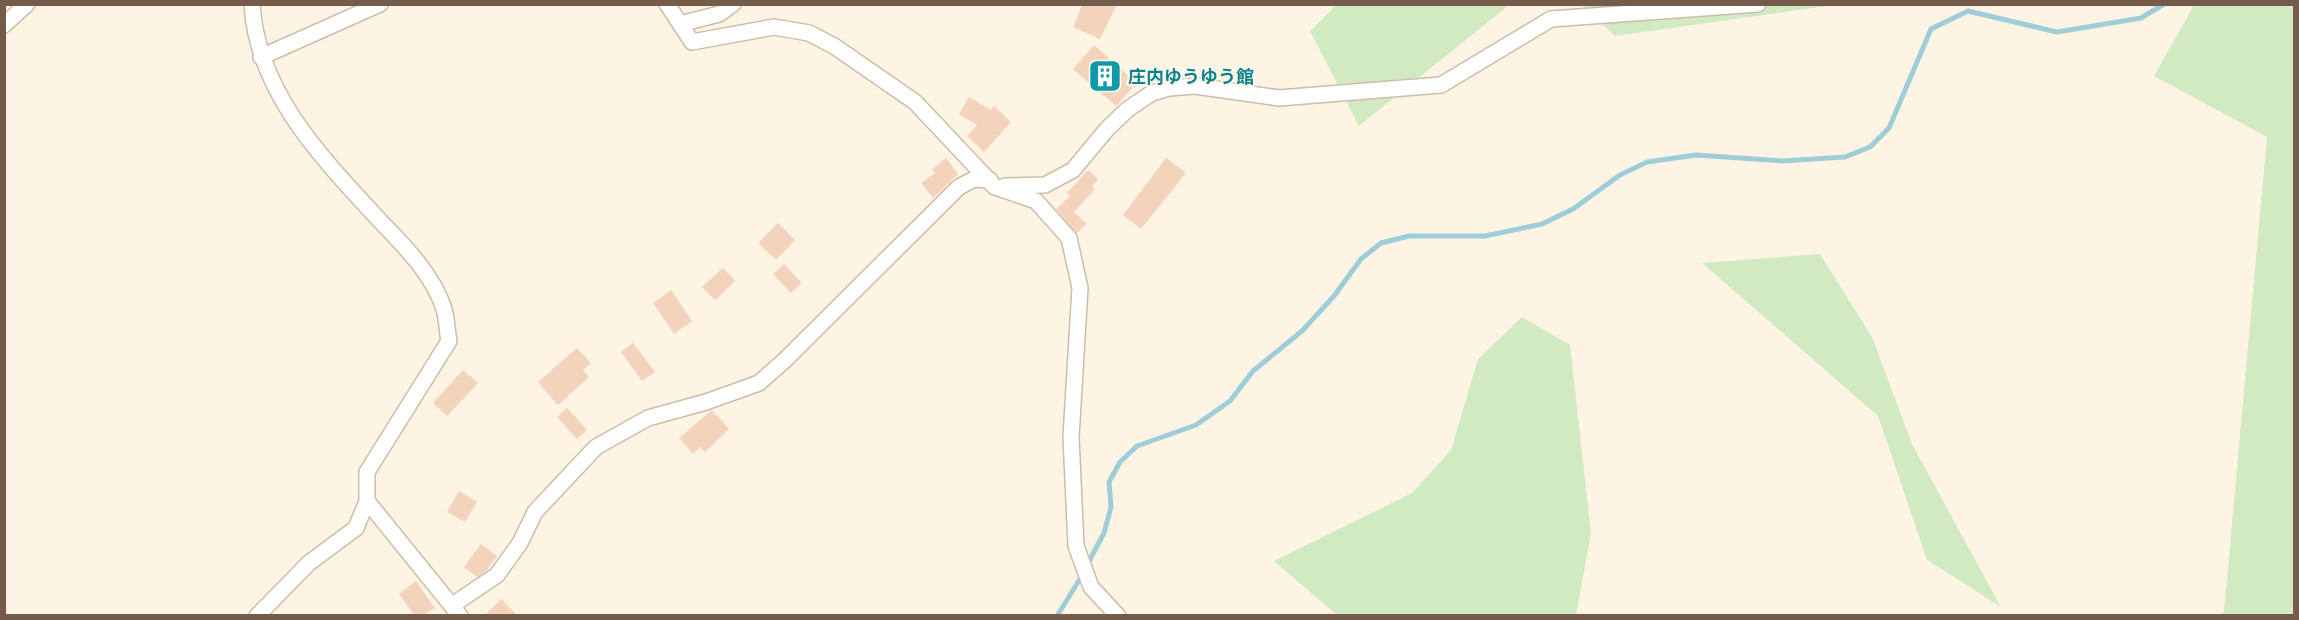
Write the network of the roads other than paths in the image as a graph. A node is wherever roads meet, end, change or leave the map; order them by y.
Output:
1 (27, 4) edge
2 (252, 4) edge
3 (380, 4) edge
4 (667, 4) edge
5 (733, 4) edge
6 (1758, 4) edge
7 (680, 24) junction
8 (4, 25) edge
9 (261, 57) junction
10 (992, 184) junction
11 (367, 501) junction
12 (457, 610) edge
13 (256, 615) edge
14 (1118, 615) edge

1 - 8 street
2 - 9 street
3 - 9 street
4 - 7 street
5 - 7 street
6 - 10 street
7 - 10 street
9 - 11 street
10 - 12 street
10 - 14 street
11 - 12 street
11 - 13 street

